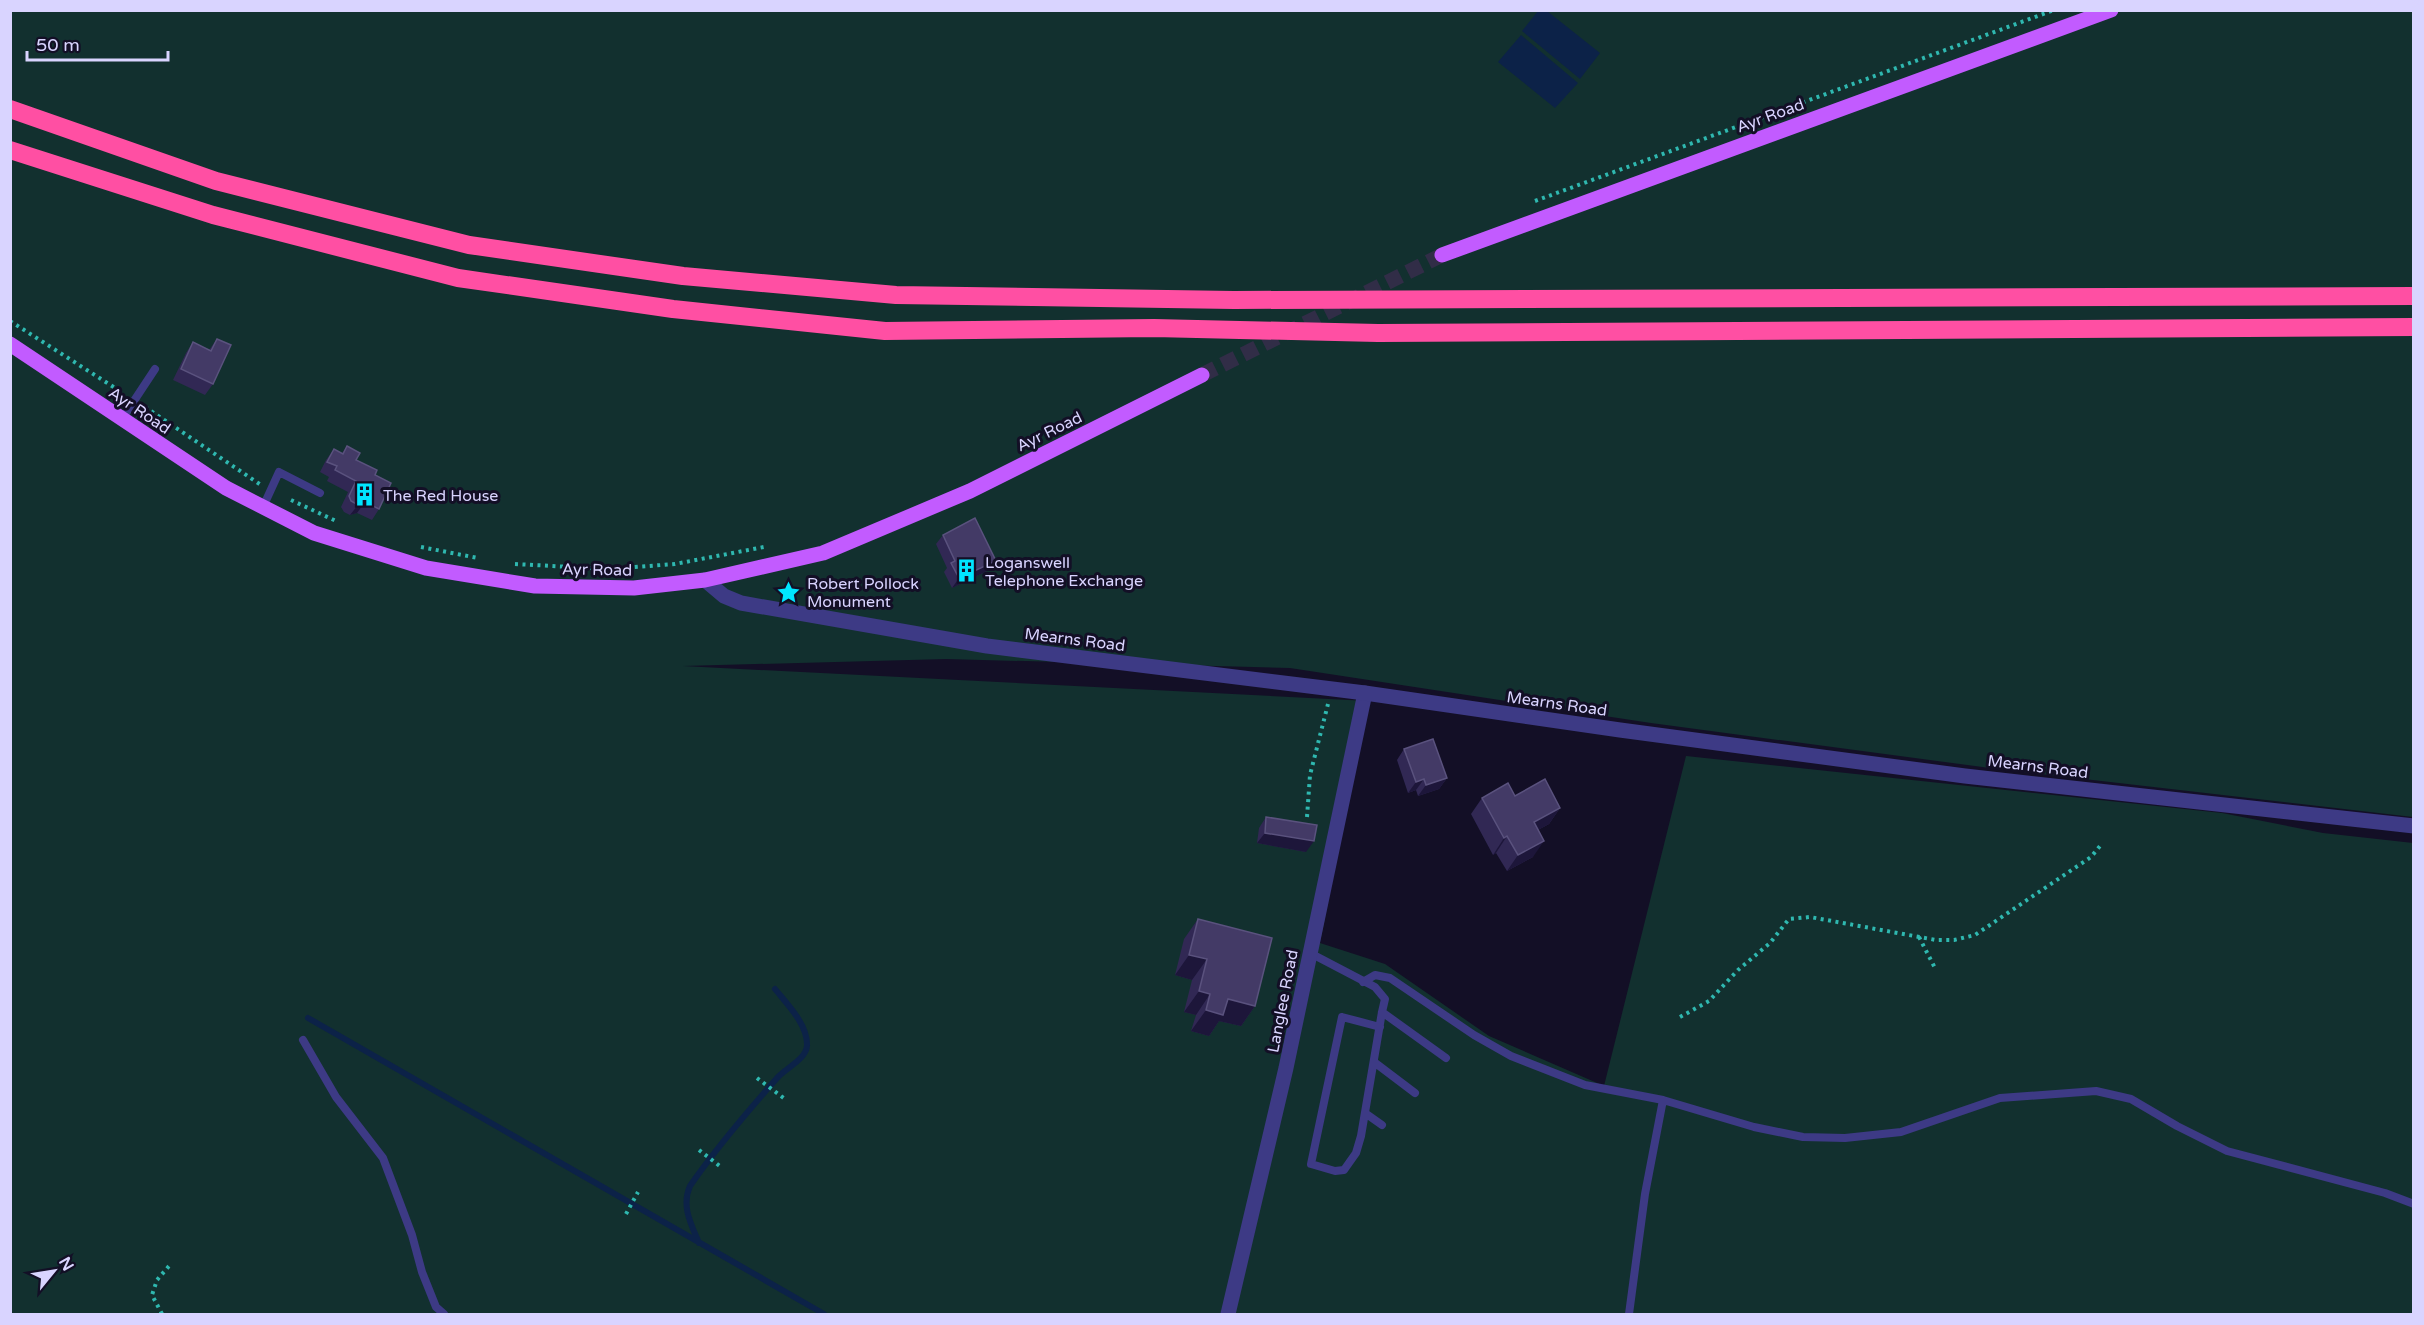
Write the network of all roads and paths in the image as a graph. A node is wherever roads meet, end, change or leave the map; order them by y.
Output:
1 (2054, 10) edge
2 (2111, 10) edge
3 (10, 109) edge
4 (10, 150) edge
5 (1532, 202) dead end
6 (1442, 255) tunnel mouth
7 (2414, 296) edge
8 (10, 321) edge
9 (2414, 327) edge
10 (10, 344) edge
11 (155, 369) dead end
12 (1202, 375) tunnel mouth
13 (134, 400) junction
14 (122, 419) junction
15 (269, 490) junction
16 (320, 493) dead end
17 (263, 507) junction
18 (346, 524) dead end
19 (420, 547) dead end
20 (765, 547) dead end
21 (490, 560) dead end
22 (514, 564) dead end
23 (705, 580) junction
24 (1332, 689) junction
25 (1365, 693) junction
26 (1307, 817) dead end
27 (2414, 826) edge
28 (2100, 846) dead end
29 (1919, 937) junction
30 (1310, 953) junction
31 (1936, 970) dead end
32 (1363, 982) junction
33 (1382, 1012) junction
34 (1680, 1017) dead end
35 (1380, 1027) junction
36 (303, 1040) dead end
37 (1446, 1058) dead end
38 (1374, 1062) junction
39 (758, 1079) dead end
40 (1415, 1093) dead end
41 (785, 1099) dead end
42 (1663, 1100) junction
43 (1365, 1113) junction
44 (1382, 1125) dead end
45 (700, 1150) dead end
46 (721, 1167) dead end
47 (638, 1192) dead end
48 (2414, 1204) edge
49 (626, 1214) dead end
50 (168, 1266) dead end
51 (162, 1314) edge
52 (444, 1314) edge
53 (1227, 1314) edge
54 (1629, 1314) edge

1 - 5 path
2 - 6 main road, Ayr Road
3 - 7 highway
4 - 9 highway
8 - 13 path
10 - 14 main road, Ayr Road
11 - 13 lane
12 - 23 main road, Ayr Road
13 - 14 lane
13 - 15 path
14 - 17 main road, Ayr Road
15 - 16 lane
15 - 17 lane
15 - 18 path
17 - 23 main road, Ayr Road
19 - 21 path
20 - 22 path
23 - 24 street, Mearns Road
24 - 25 street, Mearns Road
24 - 26 path
25 - 27 street, Mearns Road
25 - 30 street, Langlee Road
28 - 29 path
29 - 31 path
29 - 34 path
30 - 32 lane
30 - 53 street, Langlee Road
32 - 33 lane
32 - 42 lane
33 - 35 lane
33 - 37 lane
35 - 38 lane
35 - 43 lane
36 - 52 lane
38 - 40 lane
38 - 43 lane
39 - 41 path
42 - 48 lane
42 - 54 lane
43 - 44 lane
45 - 46 path
47 - 49 path
50 - 51 path

